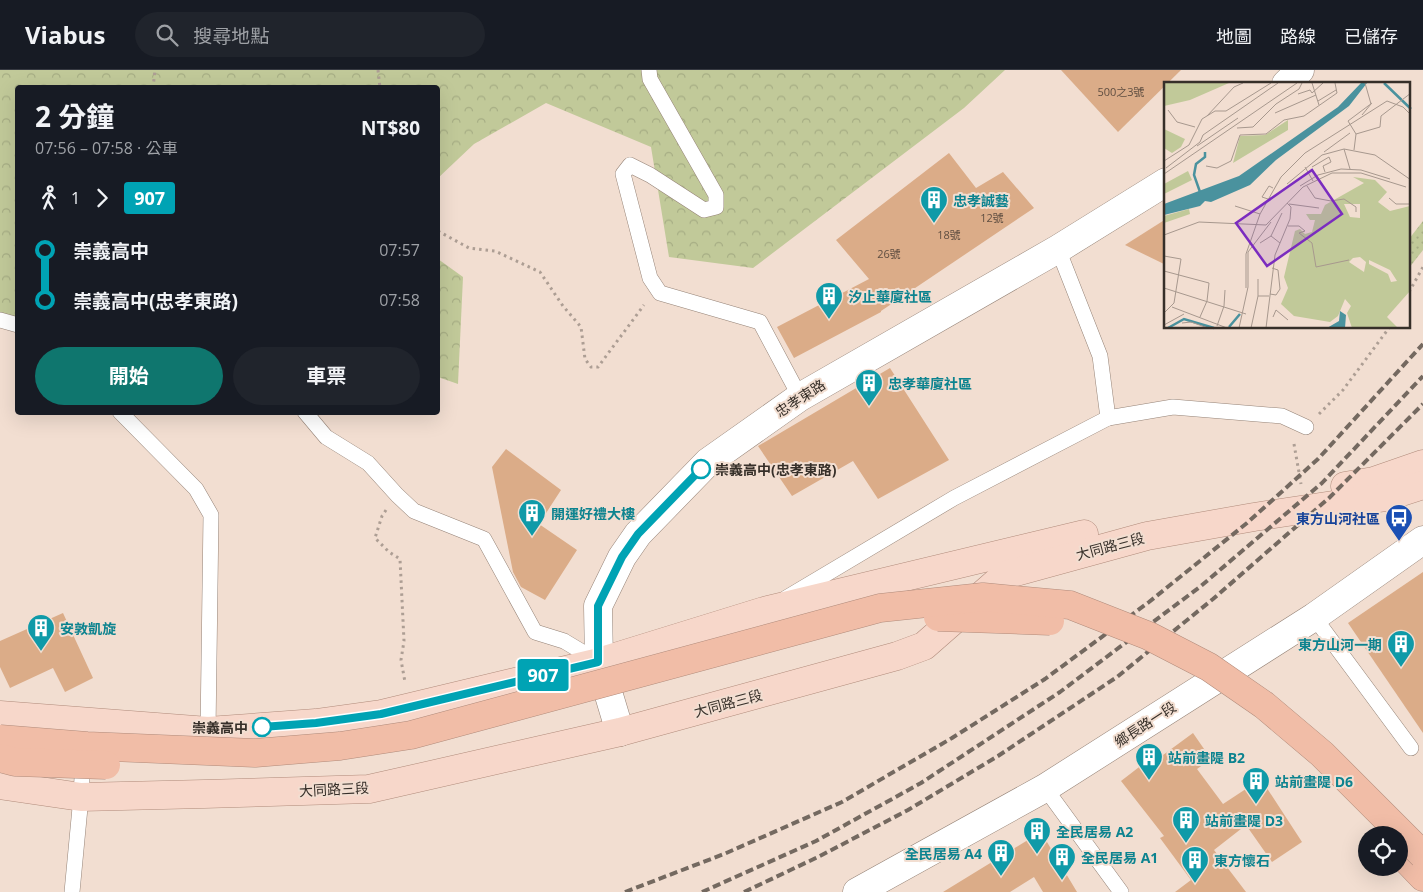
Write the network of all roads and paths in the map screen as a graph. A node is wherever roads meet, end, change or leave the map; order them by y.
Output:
1 (155, 70) edge
2 (378, 70) edge
3 (649, 70) edge
4 (1300, 70) edge
5 (1288, 82) edge
6 (153, 85) edge
7 (380, 85) edge
8 (1164, 183) edge
9 (440, 232) edge
10 (1058, 249) junction
11 (1423, 267) edge
12 (1410, 290) edge
13 (660, 293) junction
14 (0, 320) edge
15 (15, 324) edge
16 (1388, 329) edge
17 (800, 397) junction
18 (123, 415) edge
19 (308, 415) edge
20 (1282, 416) junction
21 (1108, 418) junction
22 (1306, 427) joint
23 (1423, 464) edge
24 (1423, 485) edge
25 (1302, 494) junction
26 (397, 495) junction
27 (1423, 540) edge
28 (764, 611) junction
29 (1314, 617) junction
30 (598, 662) junction
31 (409, 707) junction
32 (0, 715) edge
33 (84, 721) junction
34 (208, 731) junction
35 (620, 732) junction
36 (0, 739) edge
37 (1411, 748) dead end
38 (0, 758) edge
39 (0, 785) edge
40 (1045, 788) junction
41 (81, 797) junction
42 (1373, 826) edge
43 (1423, 855) edge
44 (1408, 861) edge
45 (1423, 877) edge
46 (72, 892) edge
47 (857, 892) edge
48 (1121, 892) edge

1 - 6 path
2 - 7 path
3 - 13 lane
4 - 5 street
8 - 10 street, 忠孝東路
9 - 13 path
10 - 17 street, 忠孝東路
10 - 21 lane
11 - 12 path
13 - 17 lane
14 - 15 lane
16 - 22 path
17 - 30 street, 忠孝東路
18 - 34 lane
19 - 26 lane
20 - 21 lane
20 - 22 lane
20 - 25 path
21 - 28 lane
23 - 25 main road, 大同路三段
24 - 35 main road, 大同路三段
25 - 28 main road, 大同路三段
26 - 30 lane
26 - 31 path
27 - 29 street, 鄉長路一段
28 - 30 main road, 大同路三段
29 - 37 lane
29 - 40 street, 鄉長路一段
30 - 31 main road, 大同路三段
30 - 35 street, 忠孝東路
31 - 34 main road, 大同路三段
32 - 33 main road, 大同路三段
33 - 34 main road, 大同路三段
33 - 41 lane
35 - 41 main road, 大同路三段
36 - 43 highway, bridge
38 - 42 highway, bridge
39 - 41 main road, 大同路三段
40 - 47 street, 鄉長路一段
40 - 48 lane
41 - 46 lane
44 - 45 highway

